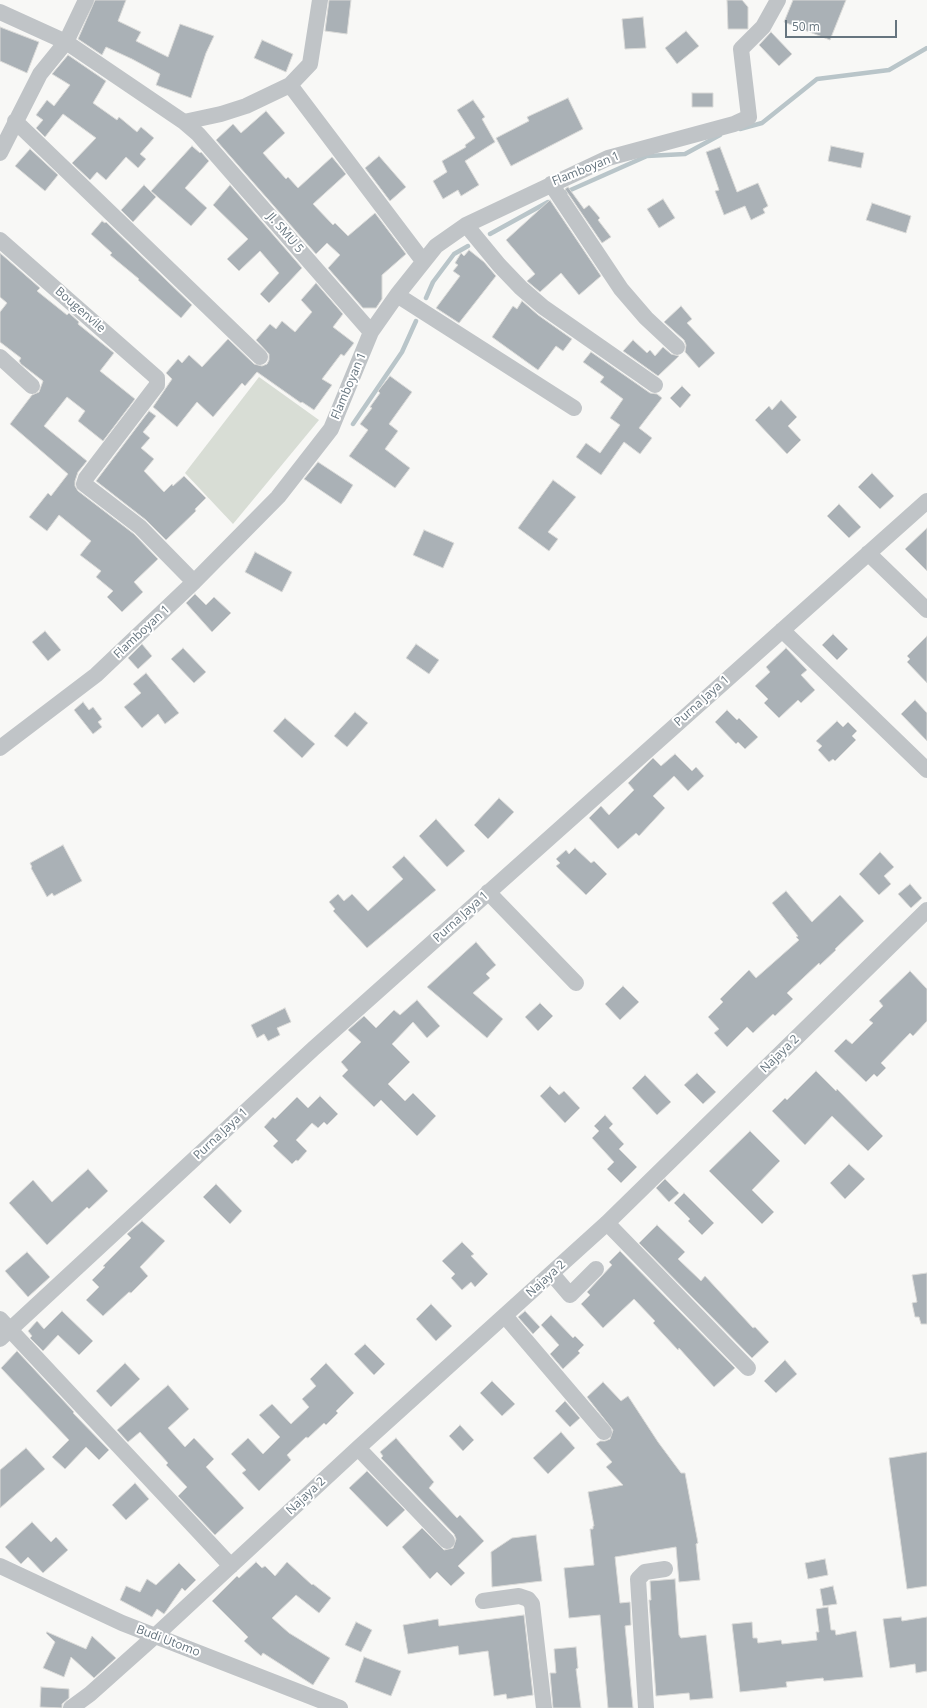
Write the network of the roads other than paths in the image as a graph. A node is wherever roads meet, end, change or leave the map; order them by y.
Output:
1 (86, 0) edge
2 (320, 0) edge
3 (778, 0) edge
4 (0, 12) edge
5 (66, 42) junction
6 (294, 91) junction
7 (15, 121) junction
8 (185, 123) junction
9 (0, 153) edge
10 (551, 184) junction
11 (466, 225) junction
12 (0, 240) edge
13 (423, 261) junction
14 (397, 295) junction
15 (371, 332) junction
16 (677, 347) dead end
17 (0, 357) edge
18 (260, 357) dead end
19 (655, 385) dead end
20 (32, 386) dead end
21 (574, 408) dead end
22 (927, 501) edge
23 (868, 553) junction
24 (194, 582) junction
25 (927, 610) edge
26 (782, 630) junction
27 (0, 748) edge
28 (927, 770) edge
29 (488, 892) junction
30 (927, 910) edge
31 (576, 983) dead end
32 (607, 1223) junction
33 (596, 1269) dead end
34 (552, 1274) junction
35 (505, 1316) junction
36 (4, 1329) edge
37 (748, 1368) dead end
38 (604, 1432) dead end
39 (358, 1448) junction
40 (447, 1541) dead end
41 (0, 1566) edge
42 (231, 1566) junction
43 (665, 1570) dead end
44 (483, 1602) dead end
45 (155, 1636) junction
46 (71, 1708) edge
47 (340, 1708) edge
48 (544, 1708) edge
49 (646, 1708) edge

1 - 5 street
2 - 6 street
3 - 10 street, Flamboyan 1
4 - 5 street
5 - 7 street
5 - 8 street
6 - 8 street
6 - 13 street
7 - 9 street
7 - 18 street
8 - 15 street, Jl. SMU 5
10 - 11 street, Flamboyan 1
10 - 16 street
11 - 13 street, Flamboyan 1
11 - 19 street
12 - 24 street, Bougenvile
13 - 14 street, Flamboyan 1
14 - 15 street, Flamboyan 1
14 - 21 street
15 - 24 street, Flamboyan 1
17 - 20 street
22 - 23 street, Purna Jaya 1
23 - 25 street
23 - 26 street, Purna Jaya 1
24 - 27 street, Flamboyan 1
26 - 28 street
26 - 29 street, Purna Jaya 1
29 - 31 street
29 - 36 street, Purna Jaya 1
30 - 32 street, Najaya 2
32 - 34 street, Najaya 2
32 - 37 street
33 - 34 street
34 - 35 street, Najaya 2
35 - 38 street
35 - 39 street, Najaya 2
36 - 42 street
39 - 40 street
39 - 42 street, Najaya 2
41 - 45 street, Budi Utomo
42 - 45 street, Najaya 2
43 - 49 street
44 - 48 street
45 - 46 street, Najaya 2
45 - 47 street, Budi Utomo

